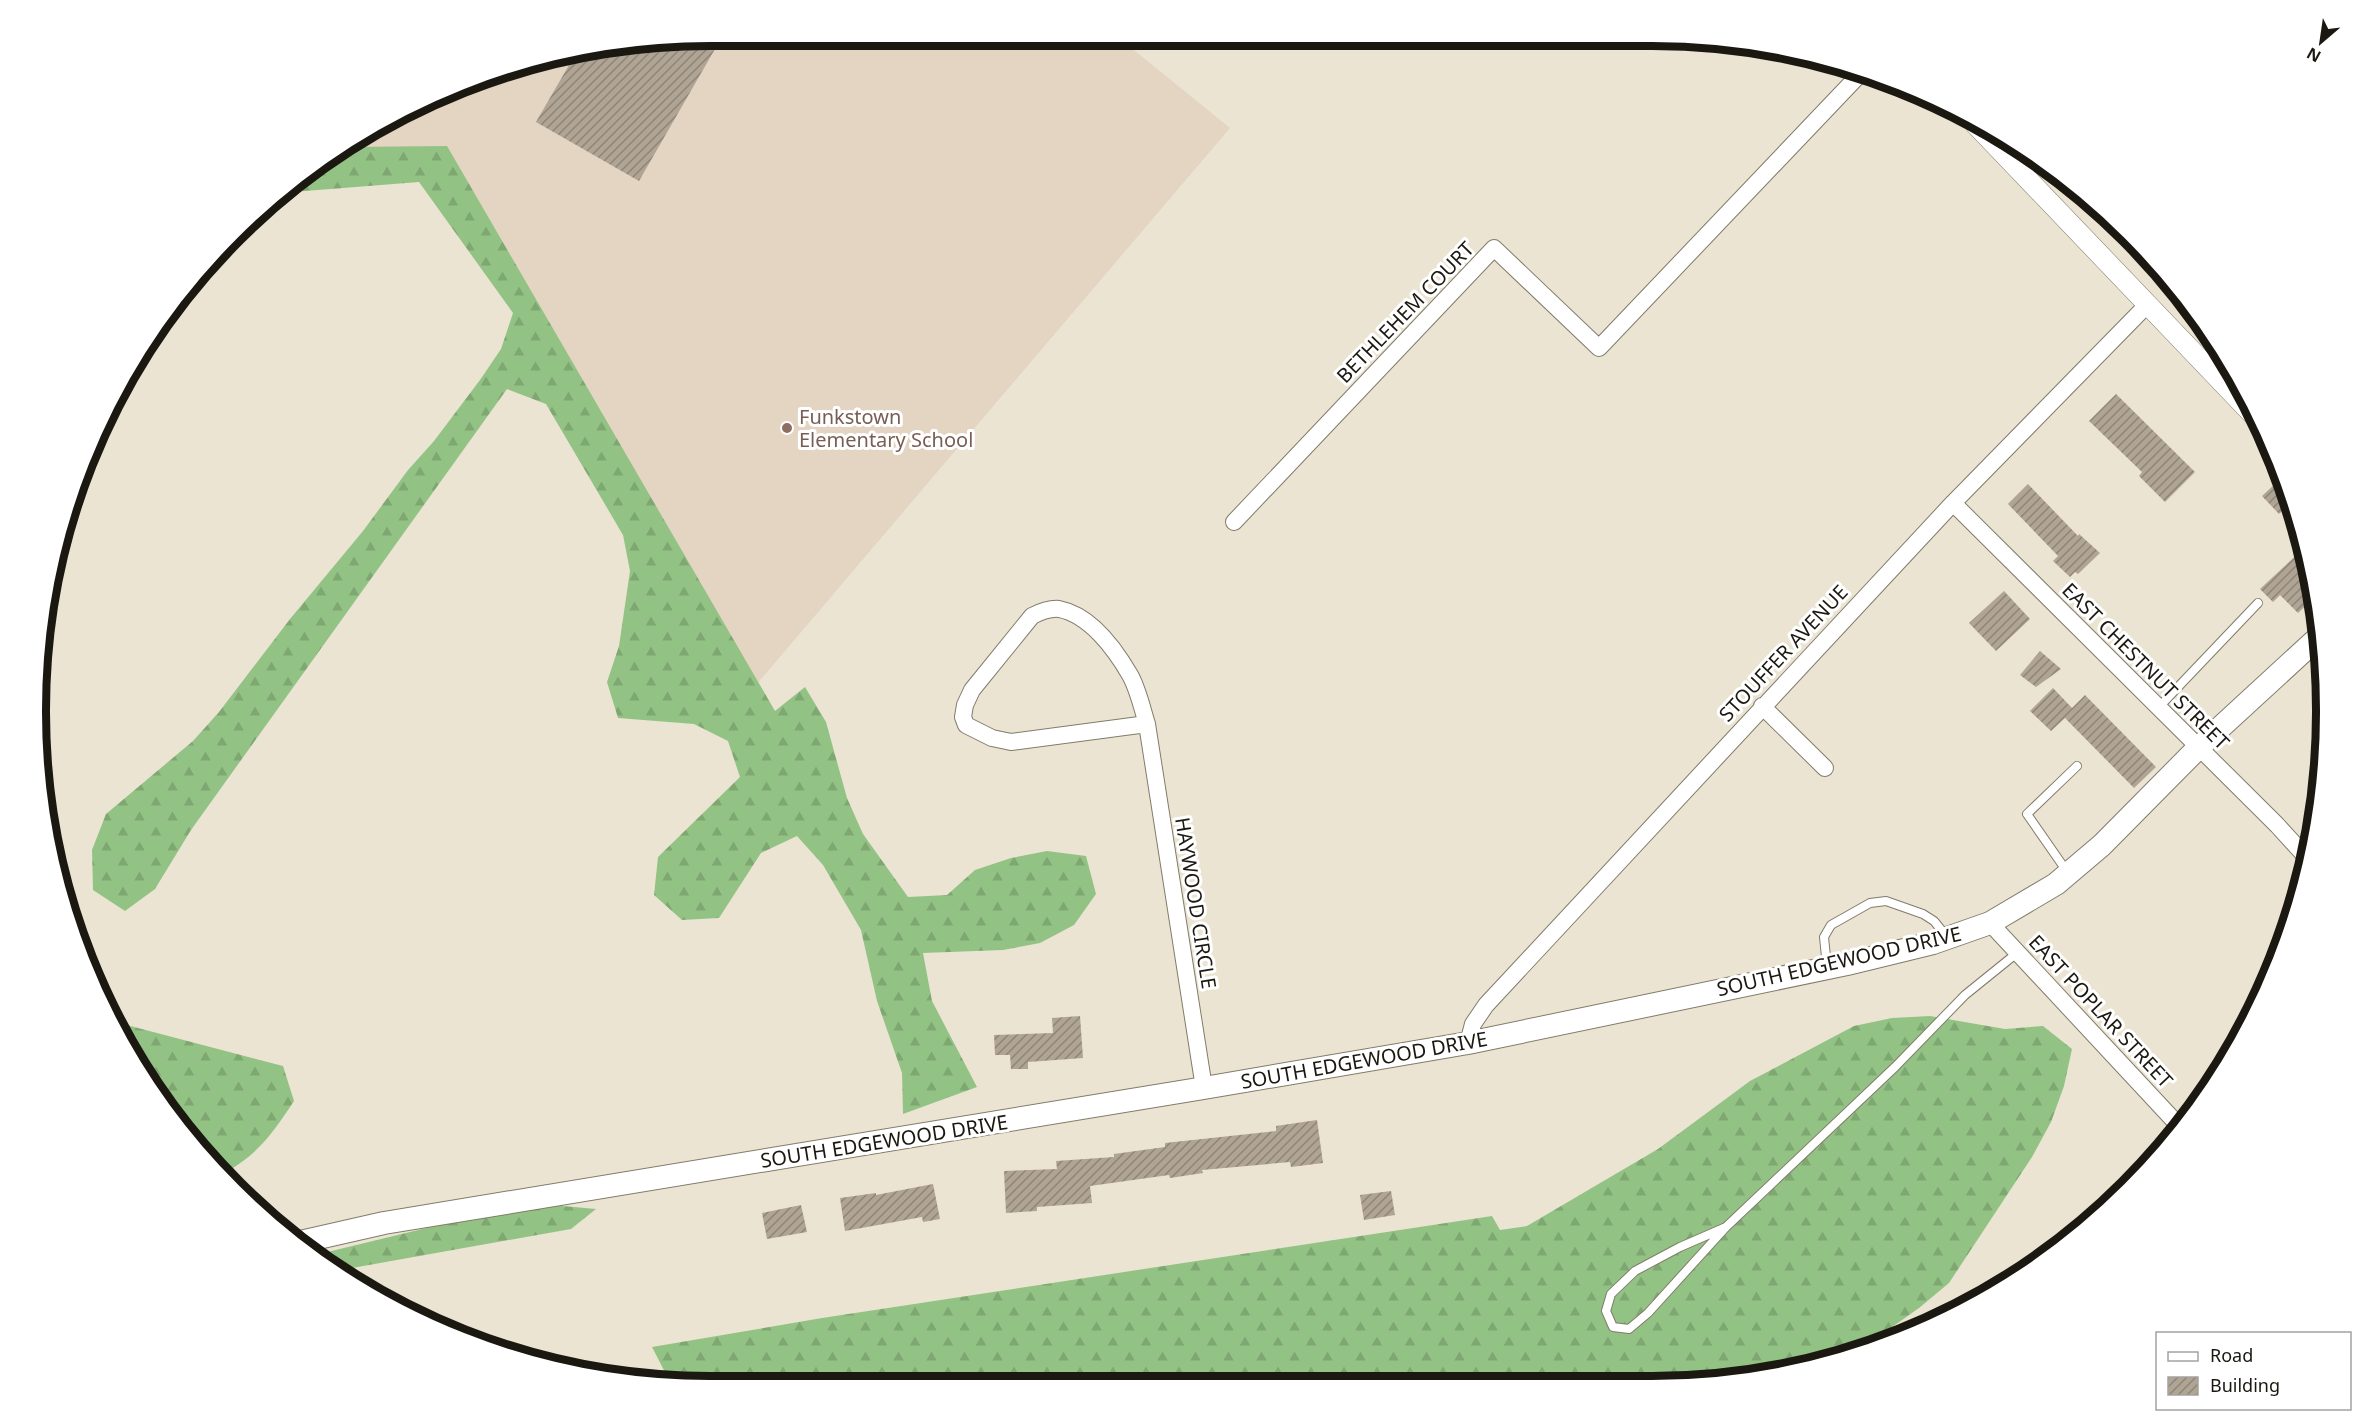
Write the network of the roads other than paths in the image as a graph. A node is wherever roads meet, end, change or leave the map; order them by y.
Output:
1 (1855, 79) edge
2 (1989, 139) edge
3 (2147, 306) junction
4 (2239, 400) edge
5 (1953, 503) junction
6 (1234, 522) dead end
7 (2258, 603) dead end
8 (2313, 643) edge
9 (1762, 706) junction
10 (2158, 708) junction
11 (1147, 724) junction
12 (2198, 748) junction
13 (2077, 766) dead end
14 (1825, 768) dead end
15 (2301, 852) edge
16 (2068, 873) junction
17 (1990, 923) junction
18 (1947, 937) junction
19 (2017, 952) junction
20 (1827, 967) junction
21 (1468, 1043) junction
22 (1204, 1088) junction
23 (2175, 1121) edge
24 (1726, 1227) junction
25 (309, 1240) edge

1 - 6 street, BETHLEHEM COURT
2 - 3 street
3 - 4 street
3 - 5 street, STOUFFER AVENUE
5 - 9 street, STOUFFER AVENUE
5 - 10 street, EAST CHESTNUT STREET
7 - 10 lane
8 - 12 main road, SOUTH EDGEWOOD DRIVE
9 - 14 street
9 - 21 street, STOUFFER AVENUE
10 - 12 street, EAST CHESTNUT STREET
11 - 11 street, HAYWOOD CIRCLE
11 - 22 street, HAYWOOD CIRCLE
12 - 15 street, EAST CHESTNUT STREET
12 - 16 main road, SOUTH EDGEWOOD DRIVE
13 - 16 lane
16 - 17 main road, SOUTH EDGEWOOD DRIVE
17 - 18 main road, SOUTH EDGEWOOD DRIVE
17 - 19 street, EAST POPLAR STREET
18 - 20 main road, SOUTH EDGEWOOD DRIVE
18 - 20 lane
19 - 23 street, EAST POPLAR STREET
19 - 24 lane
20 - 21 main road, SOUTH EDGEWOOD DRIVE
21 - 22 main road, SOUTH EDGEWOOD DRIVE
22 - 25 main road, SOUTH EDGEWOOD DRIVE
24 - 24 lane

